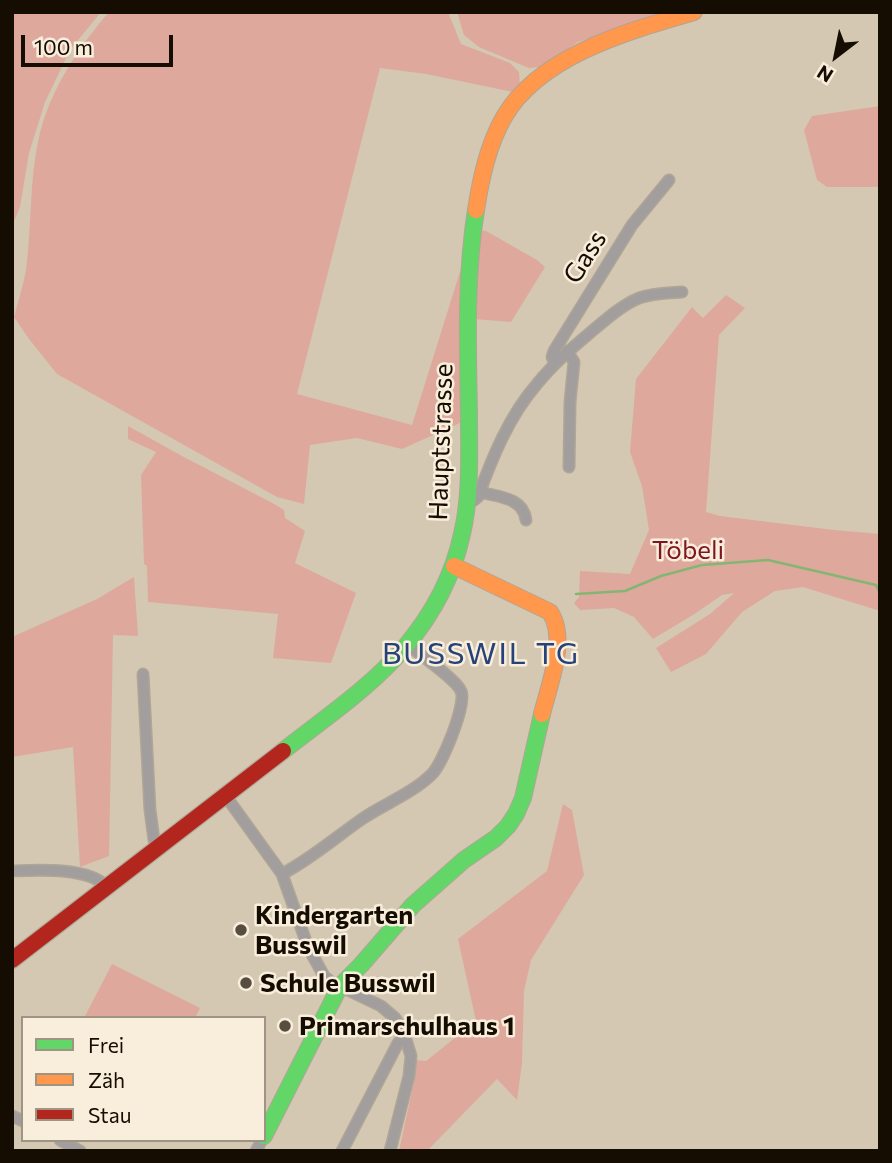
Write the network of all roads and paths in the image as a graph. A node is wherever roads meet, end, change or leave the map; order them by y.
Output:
1 (694, 12) edge
2 (669, 180) dead end
3 (682, 292) dead end
4 (567, 351) junction
5 (555, 364) junction
6 (569, 467) dead end
7 (474, 497) junction
8 (526, 520) dead end
9 (453, 566) junction
10 (408, 645) junction
11 (143, 674) dead end
12 (225, 795) junction
13 (159, 846) junction
14 (12, 871) edge
15 (282, 874) junction
16 (107, 887) junction
17 (12, 960) edge
18 (340, 986) junction
19 (405, 1036) junction
20 (266, 1132) edge
21 (64, 1142) edge
22 (80, 1151) edge
23 (342, 1151) edge
24 (390, 1151) edge

1 - 7 street, Hauptstrasse
2 - 5 street, Gass
3 - 4 street
4 - 5 street
4 - 6 street
5 - 7 street
7 - 8 street
7 - 9 street, Hauptstrasse
9 - 10 street, Hauptstrasse
9 - 18 street
10 - 12 street, Hauptstrasse
10 - 15 street
11 - 13 street
12 - 13 street, Hauptstrasse
12 - 15 street
13 - 16 street, Hauptstrasse
14 - 16 street
15 - 18 street
16 - 17 street, Hauptstrasse
18 - 19 street
18 - 20 street
19 - 23 street
19 - 24 street
21 - 22 street

